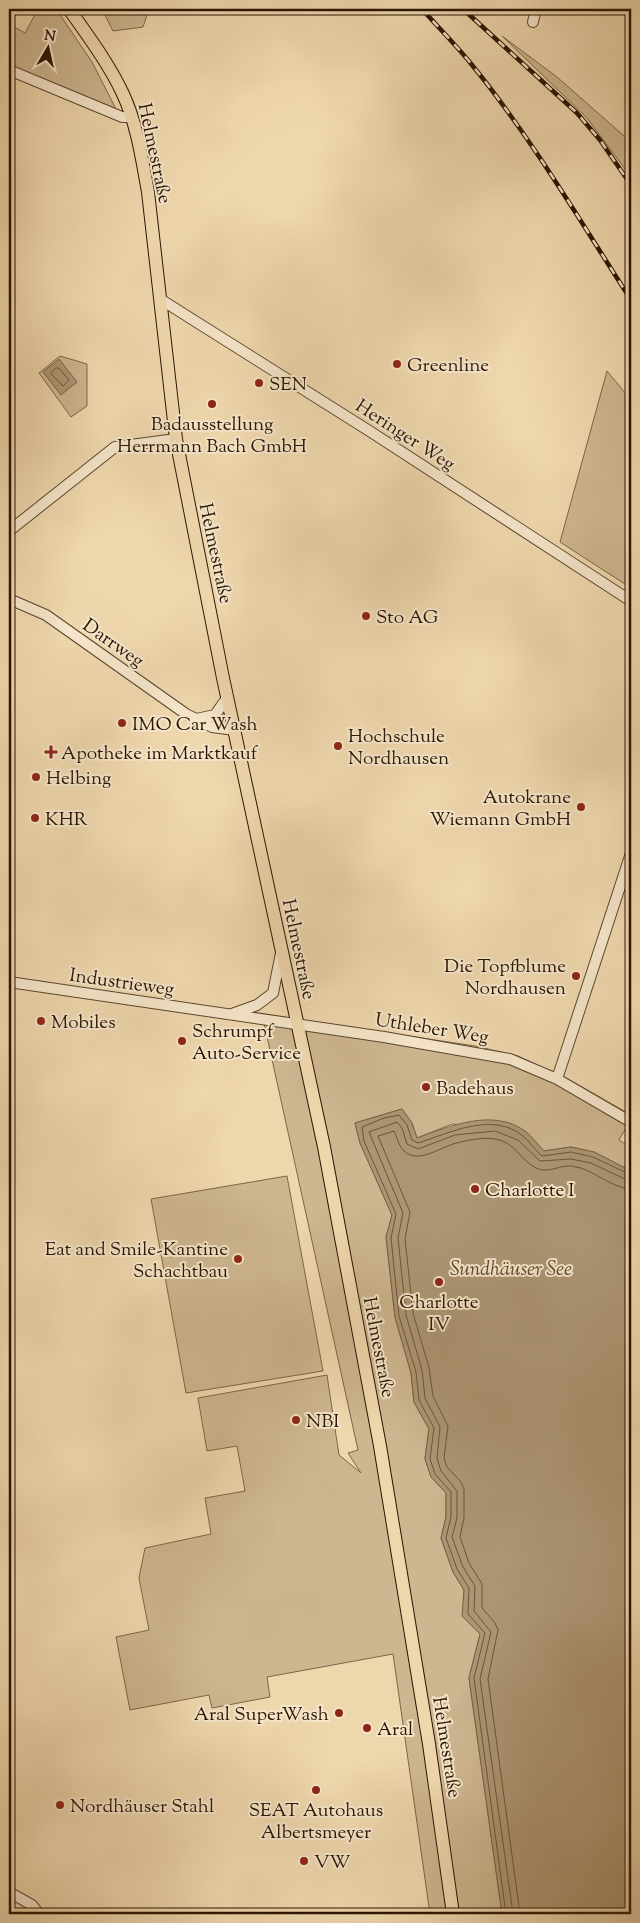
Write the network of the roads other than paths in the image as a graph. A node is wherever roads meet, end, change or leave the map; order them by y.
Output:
1 (69, 9) edge
2 (536, 9) edge
3 (533, 22) dead end
4 (9, 70) edge
5 (131, 117) junction
6 (160, 299) junction
7 (176, 439) junction
8 (9, 531) edge
9 (9, 598) edge
10 (631, 601) edge
11 (227, 698) junction
12 (196, 720) junction
13 (234, 730) junction
14 (631, 853) edge
15 (628, 877) edge
16 (281, 952) junction
17 (9, 982) edge
18 (230, 1014) junction
19 (298, 1024) junction
20 (557, 1079) junction
21 (631, 1122) edge
22 (9, 1892) edge
23 (39, 1914) edge
24 (453, 1914) edge

1 - 5 main road, Helmestraße
2 - 3 street
4 - 5 street
5 - 6 main road, Helmestraße
6 - 7 main road, Helmestraße
6 - 10 street, Heringer Weg
7 - 8 street
7 - 11 main road, Helmestraße
9 - 12 street, Darrweg
11 - 12 street
11 - 13 main road, Helmestraße
12 - 13 street, Darrweg
13 - 16 main road, Helmestraße
14 - 15 street
15 - 20 street
16 - 18 street, Industrieweg
16 - 19 main road, Helmestraße
17 - 18 street, Industrieweg
18 - 19 street, Industrieweg
19 - 20 street, Uthleber Weg
19 - 24 main road, Helmestraße
20 - 21 street, Uthleber Weg
22 - 23 street

